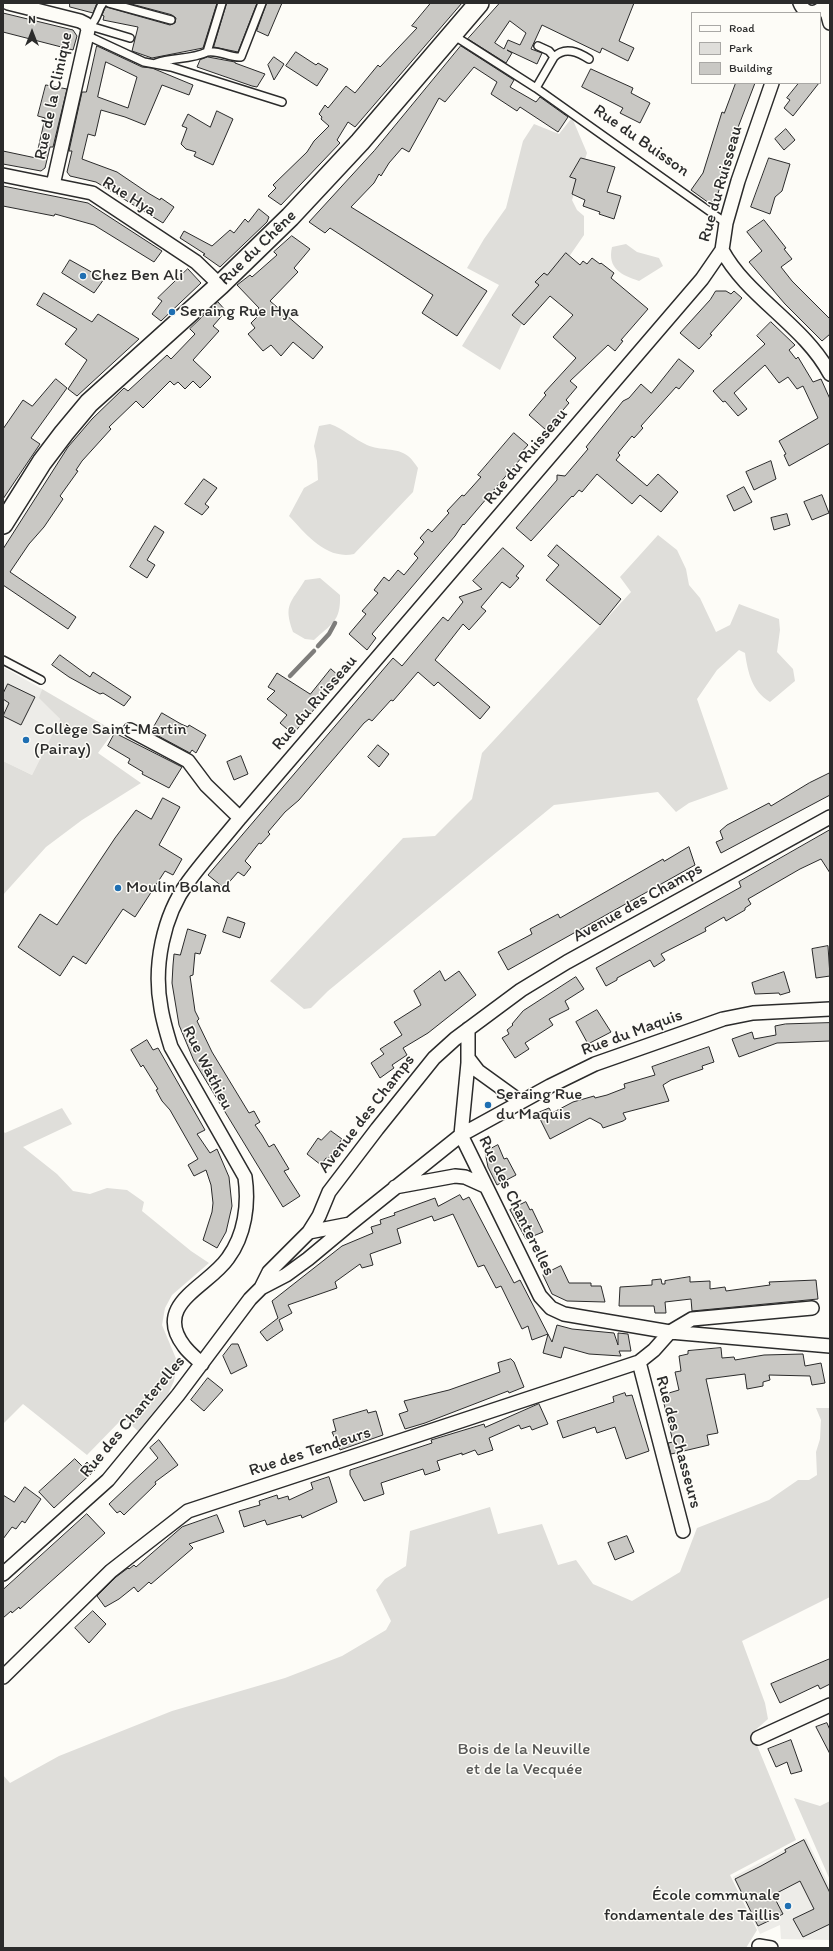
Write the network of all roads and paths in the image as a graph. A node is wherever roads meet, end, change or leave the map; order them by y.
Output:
1 (8, 3) edge
2 (103, 3) edge
3 (109, 3) edge
4 (222, 3) edge
5 (262, 3) edge
6 (799, 3) edge
7 (476, 4) edge
8 (820, 8) edge
9 (794, 12) edge
10 (171, 20) dead end
11 (830, 23) edge
12 (88, 30) junction
13 (452, 35) junction
14 (130, 38) dead end
15 (538, 46) dead end
16 (207, 52) junction
17 (554, 57) junction
18 (589, 59) dead end
19 (152, 65) junction
20 (772, 84) edge
21 (536, 88) junction
22 (282, 102) dead end
23 (3, 175) edge
24 (53, 185) junction
25 (726, 223) junction
26 (722, 250) junction
27 (220, 285) junction
28 (830, 374) edge
29 (3, 524) edge
30 (3, 660) edge
31 (41, 680) dead end
32 (130, 730) dead end
33 (830, 817) edge
34 (240, 818) junction
35 (830, 1009) edge
36 (468, 1029) junction
37 (468, 1058) junction
38 (521, 1102) junction
39 (460, 1135) junction
40 (485, 1186) junction
41 (396, 1187) junction
42 (323, 1207) junction
43 (350, 1224) junction
44 (309, 1232) junction
45 (261, 1288) junction
46 (812, 1308) dead end
47 (670, 1332) junction
48 (830, 1346) edge
49 (639, 1362) junction
50 (202, 1364) junction
51 (683, 1531) dead end
52 (3, 1574) edge
53 (3, 1677) edge
54 (830, 1705) edge
55 (758, 1738) dead end

1 - 12 street, Rue de la Clinique
2 - 12 lane
3 - 10 lane
4 - 16 lane
5 - 16 lane
6 - 8 street
6 - 9 street
7 - 13 main road, Rue du Chêne
8 - 11 street
12 - 14 lane
12 - 19 lane
12 - 24 street, Rue de la Clinique
13 - 21 lane, Rue du Buisson
13 - 27 main road, Rue du Chêne
15 - 17 lane
16 - 19 lane
17 - 18 lane
17 - 21 lane
19 - 22 lane
20 - 25 street, Rue du Ruisseau
21 - 25 lane, Rue du Buisson
23 - 24 street, Rue Hya
24 - 27 street, Rue Hya
25 - 26 street, Rue du Ruisseau
26 - 28 street
26 - 34 street, Rue du Ruisseau
27 - 29 main road, Rue du Chêne
30 - 31 lane
32 - 34 street
33 - 36 street, Avenue des Champs
34 - 50 street, Rue Wathieu
35 - 38 street, Rue du Maquis
36 - 37 street
36 - 42 street, Avenue des Champs
37 - 38 street
37 - 39 street
38 - 39 street, Rue du Maquis
39 - 40 street, Rue des Chanterelles
39 - 41 street, Rue des Chanterelles
40 - 41 street
40 - 47 street, Rue des Chanterelles
41 - 43 street, Rue des Chanterelles
42 - 43 street
42 - 44 street, Avenue des Champs
43 - 44 street, Rue des Chanterelles
43 - 45 street, Rue des Chanterelles
44 - 45 street, Rue des Chanterelles
45 - 50 street, Rue des Chanterelles
46 - 47 street
47 - 48 street, Rue des Chanterelles
47 - 49 street, Rue des Tendeurs
49 - 51 street, Rue des Chasseurs
49 - 53 street, Rue des Tendeurs
50 - 52 street, Rue des Chanterelles
54 - 55 street

